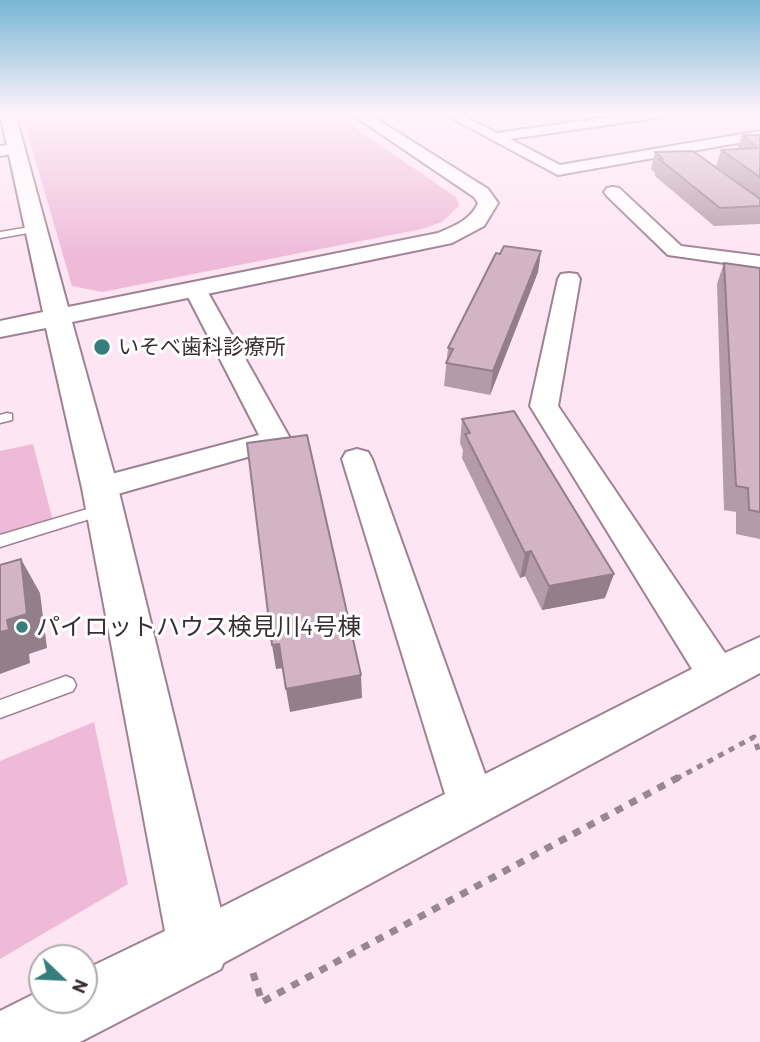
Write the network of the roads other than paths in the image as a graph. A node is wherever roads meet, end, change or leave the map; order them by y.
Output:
1 (11, 162) edge
2 (432, 162) edge
3 (542, 162) edge
4 (607, 162) edge
5 (613, 192) dead end
6 (18, 232) edge
7 (760, 262) edge
8 (569, 279) dead end
9 (195, 289) junction
10 (59, 317) junction
11 (0, 329) edge
12 (358, 459) dead end
13 (102, 499) junction
14 (0, 541) edge
15 (760, 654) edge
16 (718, 676) junction
17 (66, 685) dead end
18 (0, 709) edge
19 (472, 804) junction
20 (225, 959) junction
21 (9, 1042) edge

1 - 6 street
2 - 9 street
3 - 4 street
5 - 7 street
6 - 10 street
8 - 16 street
9 - 10 street
9 - 13 street
10 - 11 street
10 - 13 street
12 - 19 street
13 - 14 lane
13 - 20 street
15 - 16 street
16 - 19 street
17 - 18 lane
19 - 20 street
20 - 21 street

